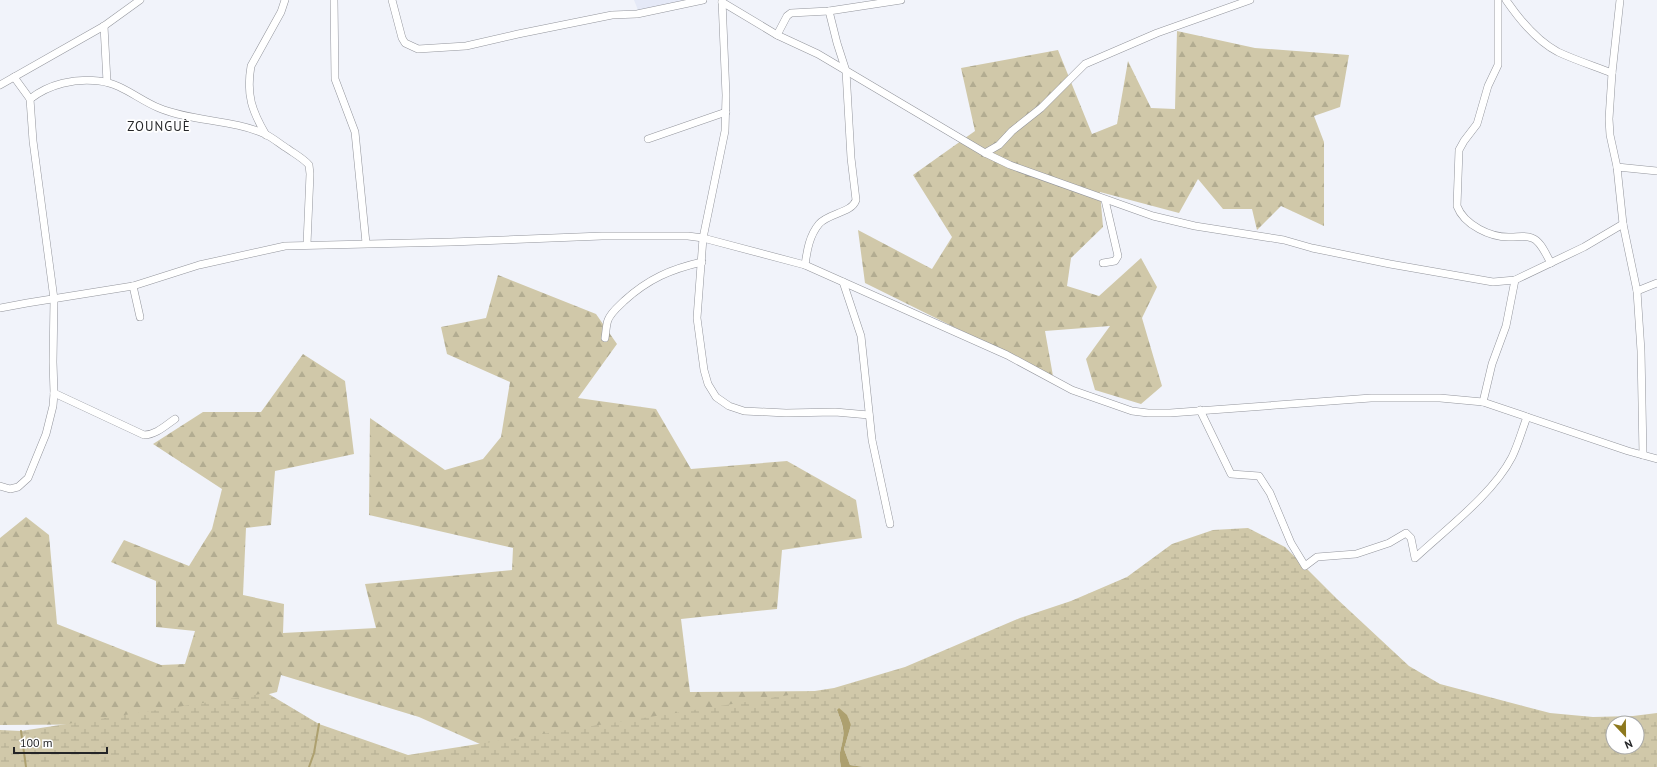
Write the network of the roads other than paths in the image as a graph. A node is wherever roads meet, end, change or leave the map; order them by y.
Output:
1 (140, 0) edge
2 (285, 0) edge
3 (334, 0) edge
4 (392, 0) edge
5 (703, 0) edge
6 (901, 0) edge
7 (1250, 0) edge
8 (1498, 0) edge
9 (1506, 0) edge
10 (1620, 0) edge
11 (722, 1) edge
12 (829, 11) junction
13 (104, 26) junction
14 (777, 35) junction
15 (846, 71) junction
16 (1612, 73) junction
17 (14, 77) junction
18 (107, 82) junction
19 (0, 85) edge
20 (30, 99) junction
21 (726, 112) junction
22 (266, 135) junction
23 (648, 138) dead end
24 (986, 153) junction
25 (1616, 167) junction
26 (1657, 171) edge
27 (1105, 200) junction
28 (1623, 224) junction
29 (703, 238) junction
30 (307, 244) junction
31 (366, 244) junction
32 (702, 262) junction
33 (1103, 263) dead end
34 (1551, 263) junction
35 (805, 265) junction
36 (1514, 280) junction
37 (843, 282) junction
38 (1657, 283) edge
39 (133, 286) junction
40 (1637, 291) junction
41 (54, 299) junction
42 (0, 308) edge
43 (140, 317) dead end
44 (605, 338) dead end
45 (54, 393) junction
46 (1483, 402) junction
47 (1200, 410) junction
48 (869, 415) junction
49 (1527, 417) junction
50 (175, 419) dead end
51 (1642, 455) junction
52 (1657, 459) edge
53 (0, 486) edge
54 (890, 524) dead end

1 - 13 street
2 - 22 street
3 - 31 street
4 - 5 street
6 - 12 street
7 - 24 street
8 - 34 street
9 - 16 street
10 - 16 street
11 - 14 street
11 - 21 street
12 - 14 street
12 - 15 street
13 - 17 street
13 - 18 street
14 - 15 street
15 - 24 street
15 - 35 street
16 - 25 street
17 - 19 street
17 - 20 street
18 - 20 street
18 - 22 street
20 - 41 street
21 - 23 street
21 - 29 street
22 - 30 street
24 - 27 street
25 - 26 street
25 - 28 street
27 - 33 street
27 - 36 street
28 - 34 street
28 - 40 street
29 - 31 street
29 - 32 street
29 - 35 street
30 - 31 street
30 - 39 street
32 - 44 street
32 - 48 street
34 - 36 street
35 - 37 street
36 - 46 street
37 - 47 street
37 - 48 street
38 - 40 street
39 - 41 street
39 - 43 street
40 - 51 street
41 - 42 street
41 - 45 street
45 - 50 street
45 - 53 street
46 - 47 street
46 - 49 street
47 - 49 street
48 - 54 street
49 - 51 street
51 - 52 street

